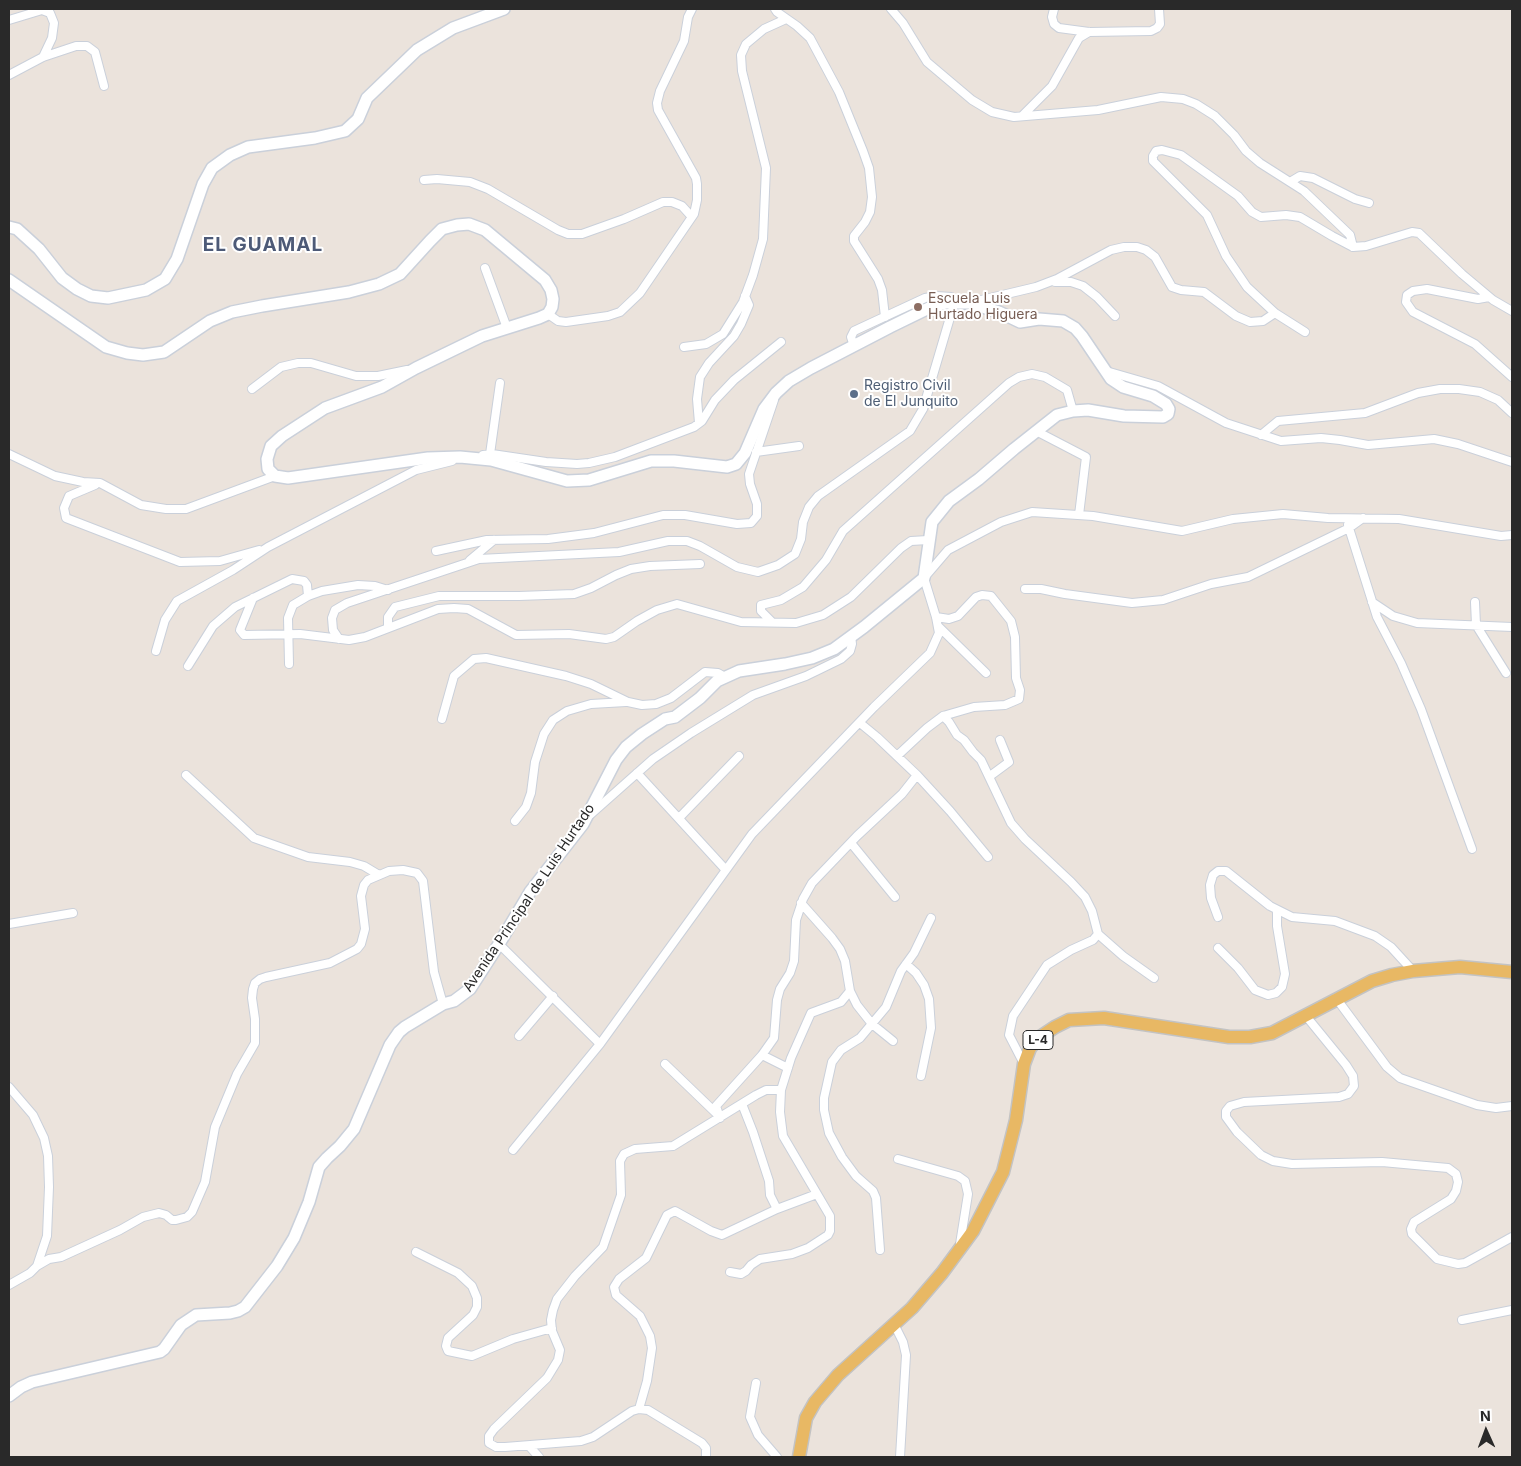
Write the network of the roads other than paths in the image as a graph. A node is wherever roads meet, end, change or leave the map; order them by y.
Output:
1 (504, 9) edge
2 (692, 9) edge
3 (775, 9) edge
4 (891, 9) edge
5 (1054, 9) edge
6 (1159, 9) edge
7 (786, 19) junction
8 (9, 20) edge
9 (1090, 32) junction
10 (43, 56) junction
11 (9, 75) edge
12 (104, 86) dead end
13 (1022, 116) junction
14 (424, 180) dead end
15 (1290, 182) junction
16 (1369, 203) dead end
17 (692, 217) junction
18 (9, 227) edge
19 (1353, 247) junction
20 (485, 268) dead end
21 (9, 280) edge
22 (1050, 282) junction
23 (9, 286) edge
24 (28, 293) junction
25 (746, 296) junction
26 (1489, 297) junction
27 (969, 303) junction
28 (954, 304) junction
29 (1512, 311) edge
30 (1275, 313) junction
31 (548, 314) junction
32 (1115, 316) dead end
33 (885, 317) junction
34 (507, 328) junction
35 (1305, 332) dead end
36 (781, 342) dead end
37 (854, 346) junction
38 (684, 347) dead end
39 (416, 368) junction
40 (1106, 371) junction
41 (1512, 378) edge
42 (500, 383) dead end
43 (252, 389) dead end
44 (776, 393) junction
45 (1073, 411) junction
46 (1512, 413) edge
47 (699, 423) junction
48 (1036, 431) junction
49 (1261, 435) junction
50 (799, 446) dead end
51 (756, 452) junction
52 (9, 454) edge
53 (490, 454) junction
54 (466, 458) junction
55 (1512, 462) edge
56 (275, 476) junction
57 (100, 483) junction
58 (1079, 515) junction
59 (1346, 518) junction
60 (1364, 518) junction
61 (1349, 528) junction
62 (1512, 535) edge
63 (494, 540) junction
64 (928, 540) junction
65 (268, 547) junction
66 (436, 550) dead end
67 (466, 563) junction
68 (700, 564) dead end
69 (924, 578) junction
70 (1025, 589) dead end
71 (388, 590) junction
72 (308, 596) junction
73 (253, 598) junction
74 (1372, 602) junction
75 (1476, 602) dead end
76 (936, 617) junction
77 (772, 622) junction
78 (938, 626) junction
79 (1476, 626) junction
80 (388, 627) junction
81 (1512, 627) edge
82 (288, 634) junction
83 (850, 636) junction
84 (339, 639) junction
85 (156, 651) dead end
86 (289, 664) dead end
87 (188, 666) dead end
88 (986, 673) dead end
89 (1506, 673) dead end
90 (725, 677) junction
91 (628, 702) junction
92 (943, 716) junction
93 (442, 719) dead end
94 (860, 723) junction
95 (1000, 740) dead end
96 (738, 756) dead end
97 (897, 756) junction
98 (637, 773) junction
99 (186, 775) dead end
100 (917, 775) junction
101 (990, 776) junction
102 (587, 817) junction
103 (679, 818) junction
104 (515, 821) dead end
105 (851, 843) junction
106 (1472, 849) dead end
107 (988, 857) dead end
108 (725, 870) junction
109 (379, 875) junction
110 (895, 897) dead end
111 (801, 903) junction
112 (1277, 910) junction
113 (73, 913) dead end
114 (1218, 917) dead end
115 (931, 918) dead end
116 (9, 924) edge
117 (1098, 934) junction
118 (499, 944) junction
119 (1218, 948) dead end
120 (906, 964) junction
121 (1413, 971) junction
122 (1512, 972) edge
123 (1154, 978) dead end
124 (850, 991) junction
125 (553, 996) junction
126 (1336, 998) junction
127 (444, 1004) junction
128 (1306, 1016) junction
129 (872, 1024) junction
130 (519, 1036) dead end
131 (893, 1041) dead end
132 (600, 1044) junction
133 (762, 1055) junction
134 (665, 1064) dead end
135 (1024, 1064) junction
136 (788, 1068) junction
137 (921, 1076) dead end
138 (9, 1087) edge
139 (780, 1090) junction
140 (742, 1104) junction
141 (1512, 1106) edge
142 (720, 1118) junction
143 (513, 1150) dead end
144 (898, 1160) dead end
145 (817, 1194) junction
146 (777, 1209) junction
147 (1512, 1236) edge
148 (880, 1250) dead end
149 (958, 1251) junction
150 (416, 1252) dead end
151 (38, 1266) junction
152 (730, 1272) dead end
153 (9, 1285) edge
154 (1512, 1310) edge
155 (1462, 1320) dead end
156 (894, 1324) junction
157 (552, 1328) junction
158 (756, 1383) dead end
159 (9, 1396) edge
160 (639, 1409) junction
161 (529, 1446) junction
162 (505, 1448) junction
163 (503, 1456) dead end
164 (539, 1457) edge
165 (706, 1457) edge
166 (777, 1457) edge
167 (800, 1457) edge
168 (900, 1457) edge

1 - 18 street
2 - 17 street
3 - 7 street
4 - 13 street
5 - 9 street
6 - 9 street
7 - 25 street
7 - 33 street
8 - 10 street
9 - 13 street
10 - 11 street
10 - 12 street
13 - 15 street
14 - 17 street
15 - 16 street
15 - 19 street
17 - 31 street
19 - 26 street
19 - 30 street
20 - 34 street
21 - 24 street
22 - 27 street
22 - 30 street
22 - 32 street
23 - 24 street
24 - 31 street
25 - 38 street
25 - 47 street
26 - 29 street
26 - 41 street
27 - 28 street
27 - 40 street
28 - 33 street
28 - 37 street
28 - 67 street
30 - 35 street
31 - 34 street
33 - 37 street
34 - 39 street
36 - 47 street
37 - 44 street
39 - 43 street
39 - 56 street
40 - 45 street
40 - 49 street
42 - 53 street
44 - 51 street
44 - 54 street
45 - 48 street
45 - 77 street
46 - 49 street
47 - 53 street
48 - 58 street
48 - 64 street
49 - 55 street
50 - 51 street
51 - 63 street
52 - 57 street
53 - 54 street
54 - 56 street
54 - 65 street
56 - 57 street
57 - 65 street
58 - 59 street
58 - 69 street
59 - 60 street
59 - 61 street
60 - 61 street
60 - 62 street
61 - 70 street
61 - 74 street
63 - 66 street
63 - 67 street
64 - 69 street
64 - 77 street
65 - 85 street
67 - 71 street
68 - 80 street
69 - 76 street
69 - 83 street, Avenida Principal de Luis Hurtado
71 - 72 street
71 - 84 street
72 - 73 street
72 - 82 street
73 - 82 street
73 - 87 street
74 - 79 street
74 - 106 street
75 - 79 street
76 - 78 street
76 - 92 street
77 - 80 street
78 - 88 street
78 - 94 street
79 - 81 street
79 - 89 street
80 - 84 street
82 - 84 street
82 - 86 street
83 - 90 street, Avenida Principal de Luis Hurtado
83 - 98 street
90 - 91 street
90 - 102 street, Avenida Principal de Luis Hurtado
91 - 93 street
91 - 104 street
92 - 97 street
92 - 101 street
94 - 97 street
94 - 108 street
95 - 101 street
96 - 103 street
97 - 100 street
98 - 102 street
98 - 103 street
99 - 109 street
100 - 105 street
100 - 107 street
101 - 117 street
102 - 118 street, Avenida Principal de Luis Hurtado
103 - 108 street
105 - 110 street
105 - 111 street
108 - 132 street
109 - 127 street
109 - 151 street
111 - 124 street
111 - 133 street
112 - 114 street
112 - 119 street
112 - 121 street
113 - 116 street
115 - 120 street
117 - 123 street
117 - 135 street
118 - 125 street
118 - 127 street, Avenida Principal de Luis Hurtado
120 - 129 street
120 - 137 street
121 - 122 main road, L-4
121 - 126 main road, L-4
124 - 129 street
124 - 136 street
125 - 130 street
125 - 132 street
126 - 128 main road, L-4
126 - 141 street
127 - 159 street, Avenida Principal de Luis Hurtado
128 - 135 main road, L-4
128 - 147 street
129 - 131 street
129 - 148 street
132 - 143 street
133 - 136 street
133 - 142 street
134 - 142 street
135 - 149 main road, L-4
136 - 139 street
138 - 151 street
139 - 140 street
139 - 145 street
140 - 142 street
140 - 146 street
142 - 157 street
144 - 149 street
145 - 146 street
145 - 152 street
146 - 160 street
149 - 156 main road, L-4
150 - 157 street
151 - 153 street
154 - 155 street
156 - 167 main road, L-4
156 - 168 street
157 - 162 street
158 - 166 street
160 - 161 street
160 - 165 street
161 - 162 street
161 - 164 street
162 - 163 street

